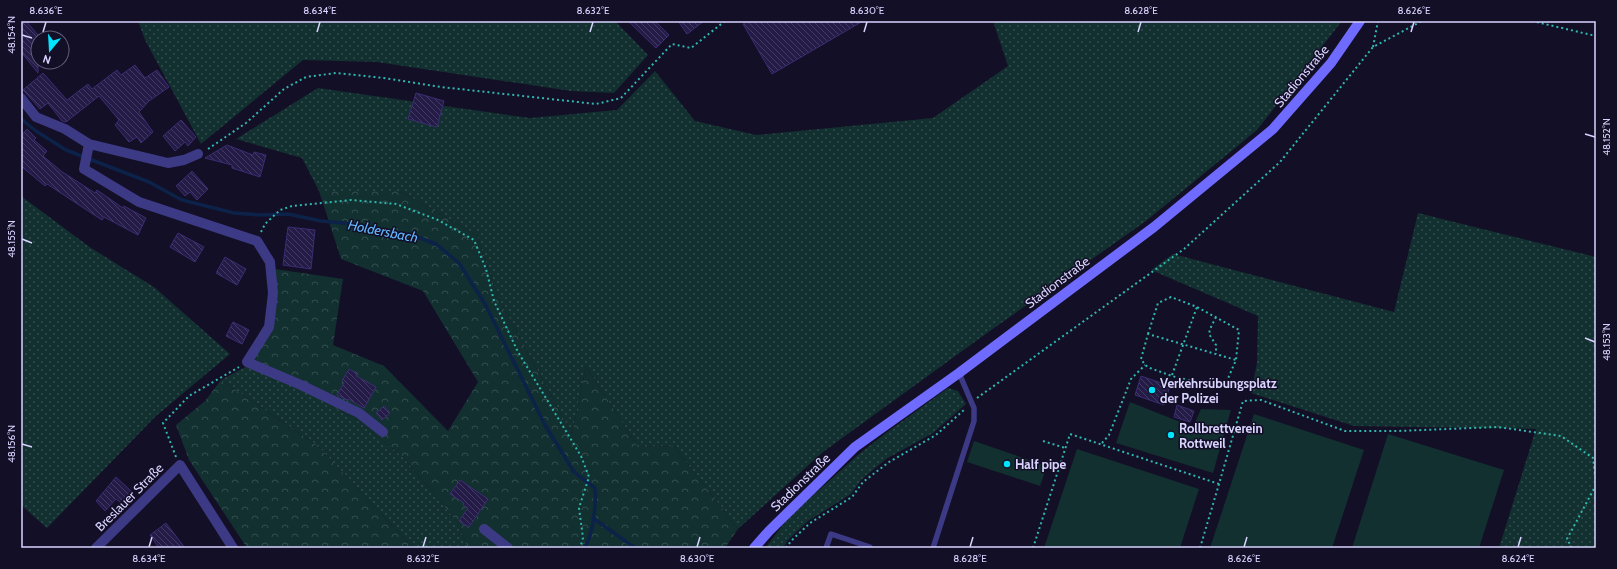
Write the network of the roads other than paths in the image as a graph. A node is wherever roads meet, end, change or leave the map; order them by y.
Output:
1 (1360, 21) edge
2 (21, 98) edge
3 (88, 148) junction
4 (198, 154) road end
5 (959, 373) junction
6 (383, 432) dead end
7 (484, 529) dead end
8 (96, 548) edge
9 (233, 548) edge
10 (508, 548) edge
11 (754, 548) edge
12 (826, 548) edge
13 (869, 548) edge
14 (933, 548) edge

1 - 5 street, Stadionstraße
2 - 3 street
3 - 4 street
3 - 6 street
5 - 11 street, Stadionstraße
5 - 14 lane
7 - 10 street
8 - 9 street, Breslauer Straße
12 - 13 lane

